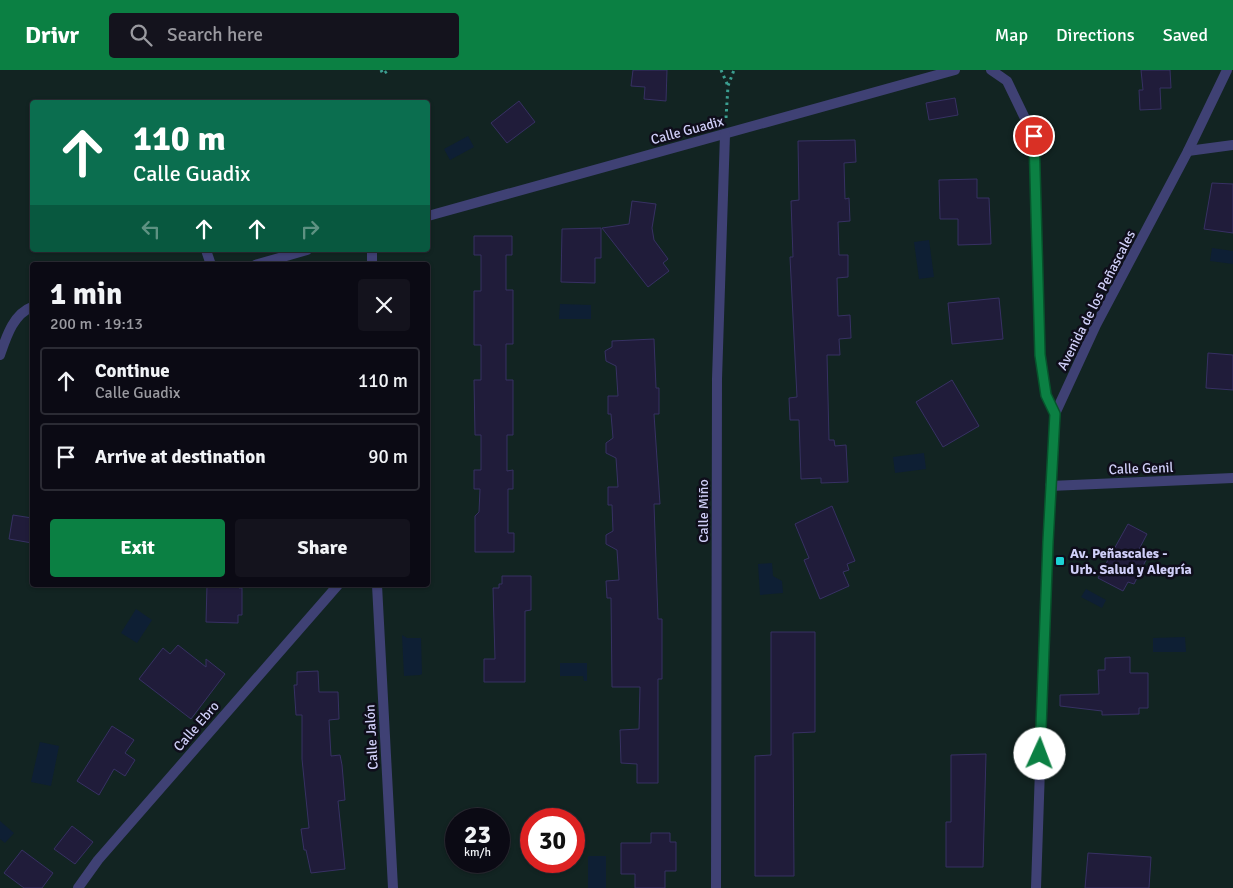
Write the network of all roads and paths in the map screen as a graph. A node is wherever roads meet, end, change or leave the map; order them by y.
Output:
1 (381, 70) edge
2 (389, 70) edge
3 (722, 70) edge
4 (734, 70) edge
5 (955, 70) edge
6 (991, 70) edge
7 (1227, 70) edge
8 (728, 86) junction
9 (725, 134) junction
10 (1233, 145) edge
11 (1188, 151) junction
12 (430, 215) edge
13 (301, 252) edge
14 (266, 262) edge
15 (30, 308) edge
16 (0, 356) edge
17 (1055, 414) junction
18 (1233, 478) edge
19 (1050, 486) junction
20 (336, 587) edge
21 (377, 587) edge
22 (78, 888) edge
23 (393, 888) edge
24 (716, 888) edge
25 (1036, 888) edge

1 - 2 path
3 - 8 path
4 - 8 path
5 - 9 street, Calle Guadix
6 - 17 street
7 - 11 street, Avenida de los Peñascales
8 - 9 path
9 - 12 street, Calle Guadix
9 - 24 street, Calle Miño
10 - 11 street
11 - 17 street, Avenida de los Peñascales
13 - 14 street
15 - 16 street
17 - 19 street, Avenida de los Peñascales
18 - 19 street, Calle Genil
19 - 25 street, Avenida de los Peñascales
20 - 22 street, Calle Ebro
21 - 23 street, Calle Jalón

